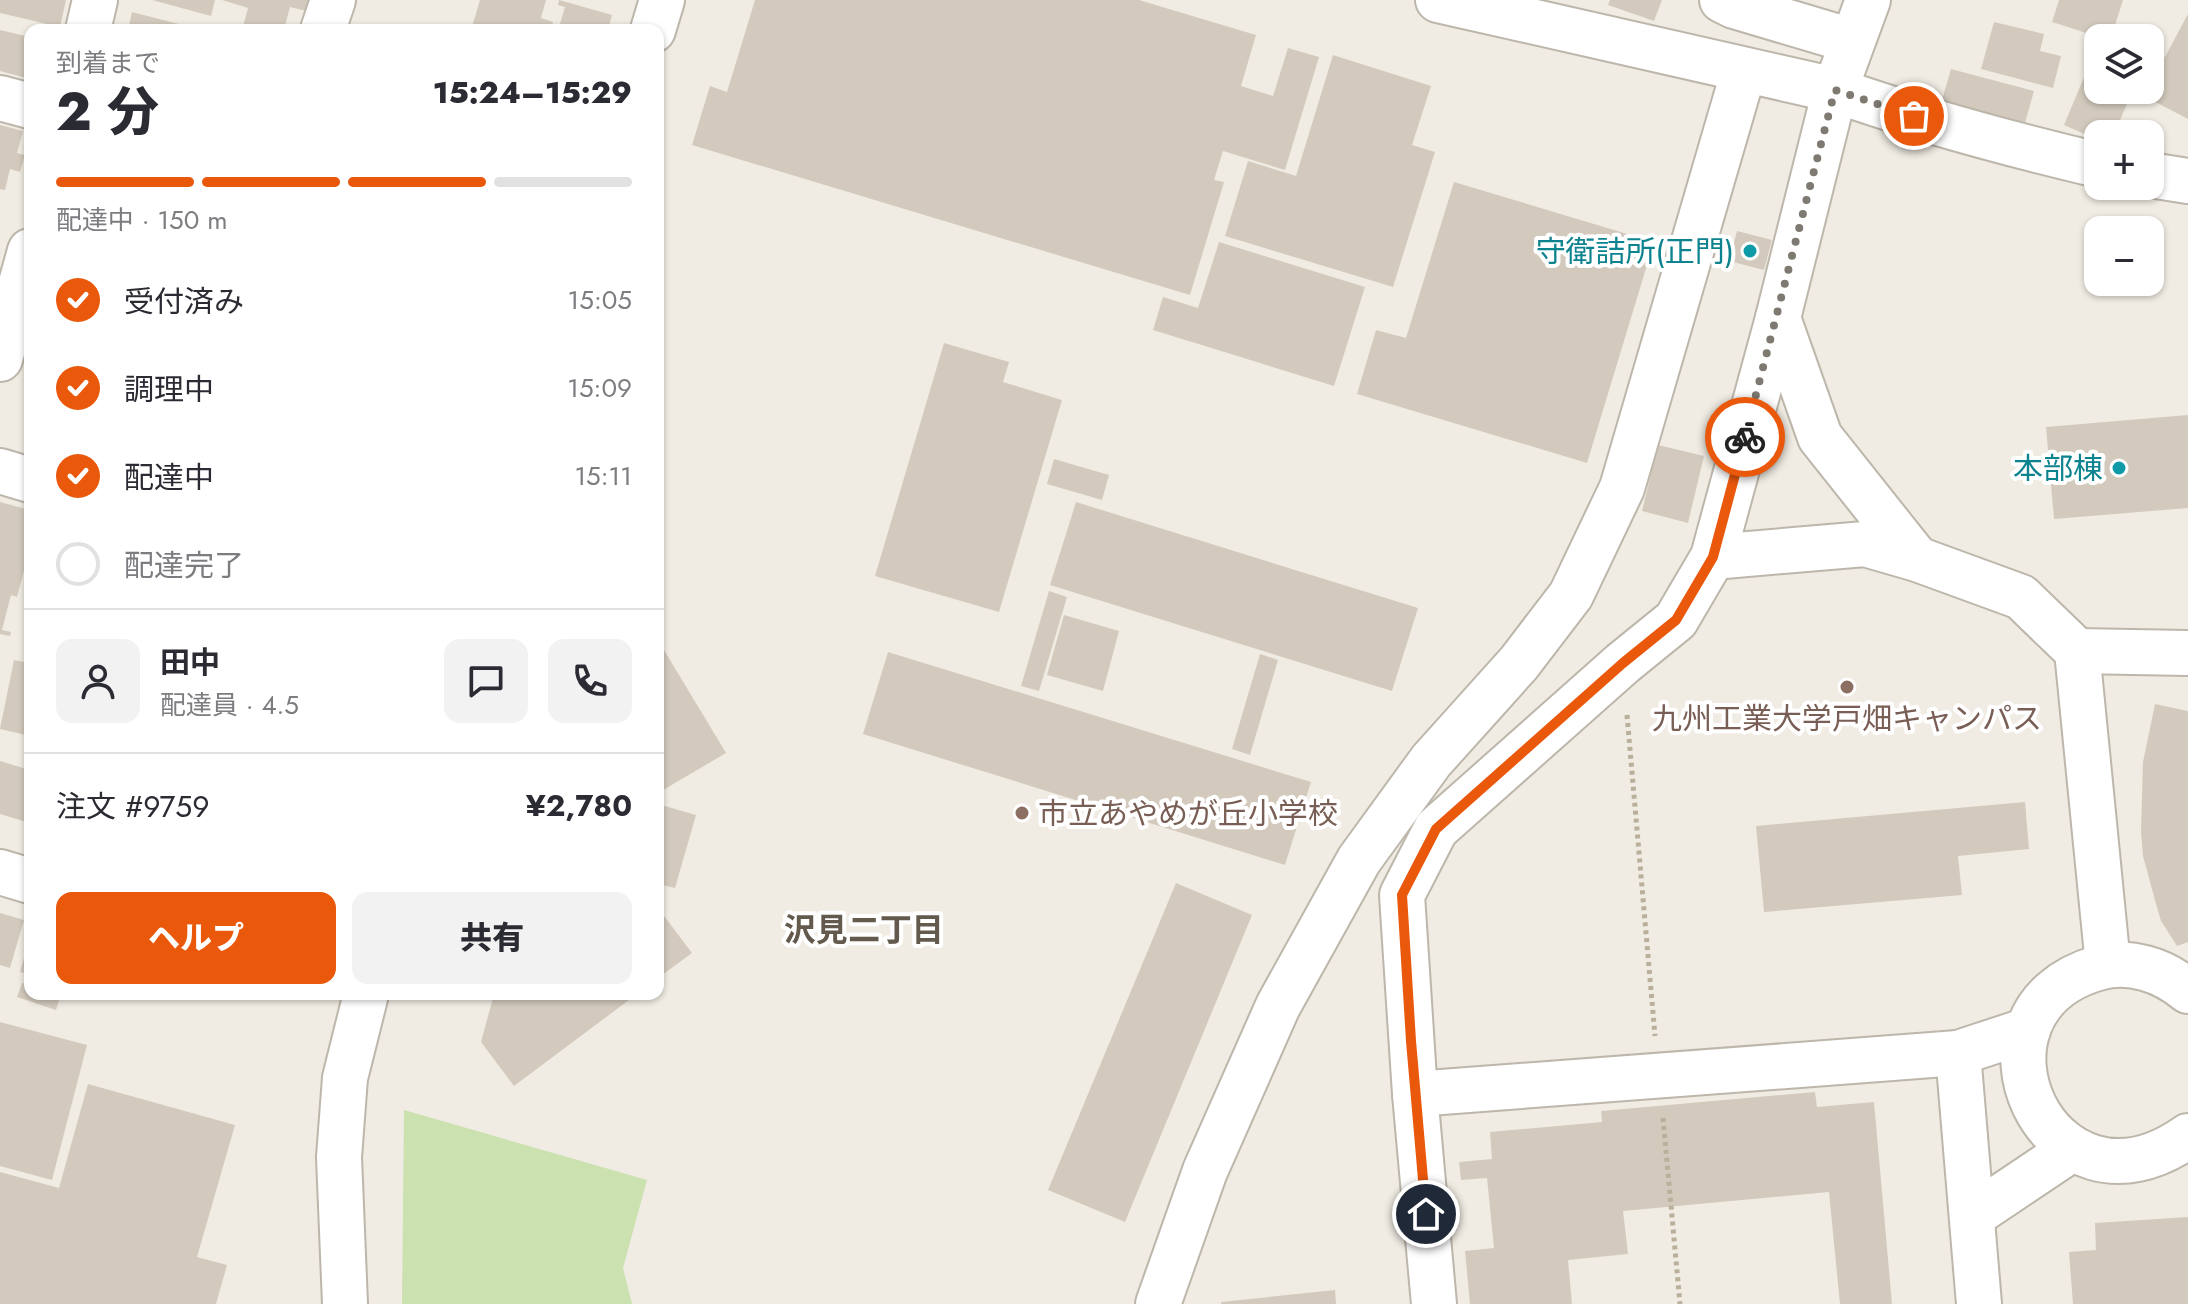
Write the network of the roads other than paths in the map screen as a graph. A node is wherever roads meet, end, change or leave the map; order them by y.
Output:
1 (95, 0) edge
2 (333, 0) edge
3 (662, 0) edge
4 (1438, 0) edge
5 (1722, 0) edge
6 (1868, 0) edge
7 (89, 24) edge
8 (325, 24) edge
9 (655, 24) edge
10 (1852, 41) junction
11 (1744, 70) junction
12 (1835, 90) junction
13 (0, 98) edge
14 (24, 104) edge
15 (2084, 161) edge
16 (2164, 177) edge
17 (2188, 181) edge
18 (24, 273) edge
19 (1778, 318) junction
20 (0, 359) edge
21 (0, 471) edge
22 (24, 478) edge
23 (1713, 557) junction
24 (1917, 559) junction
25 (2077, 651) junction
26 (2188, 653) edge
27 (0, 872) edge
28 (24, 879) edge
29 (2108, 965) junction
30 (2188, 991) edge
31 (364, 1000) edge
32 (2028, 1030) junction
33 (1958, 1053) junction
34 (1415, 1094) junction
35 (2188, 1137) edge
36 (2072, 1149) junction
37 (1972, 1216) junction
38 (345, 1304) edge
39 (1158, 1304) edge
40 (1434, 1304) edge
41 (1979, 1304) edge

1 - 7 street
2 - 8 street
3 - 9 street
4 - 11 street
5 - 10 street
6 - 10 street
10 - 12 street
11 - 12 street
11 - 39 street
12 - 15 street
12 - 19 street
13 - 14 street
16 - 17 street
18 - 20 street
19 - 23 street
19 - 24 street
21 - 22 street
23 - 24 street
23 - 34 street
24 - 25 street
25 - 26 street
25 - 29 street
27 - 28 street
29 - 30 street
29 - 32 street
31 - 38 street
32 - 33 street
32 - 36 street
33 - 34 street
33 - 37 street
34 - 40 street
35 - 36 street
36 - 37 street
37 - 41 street

